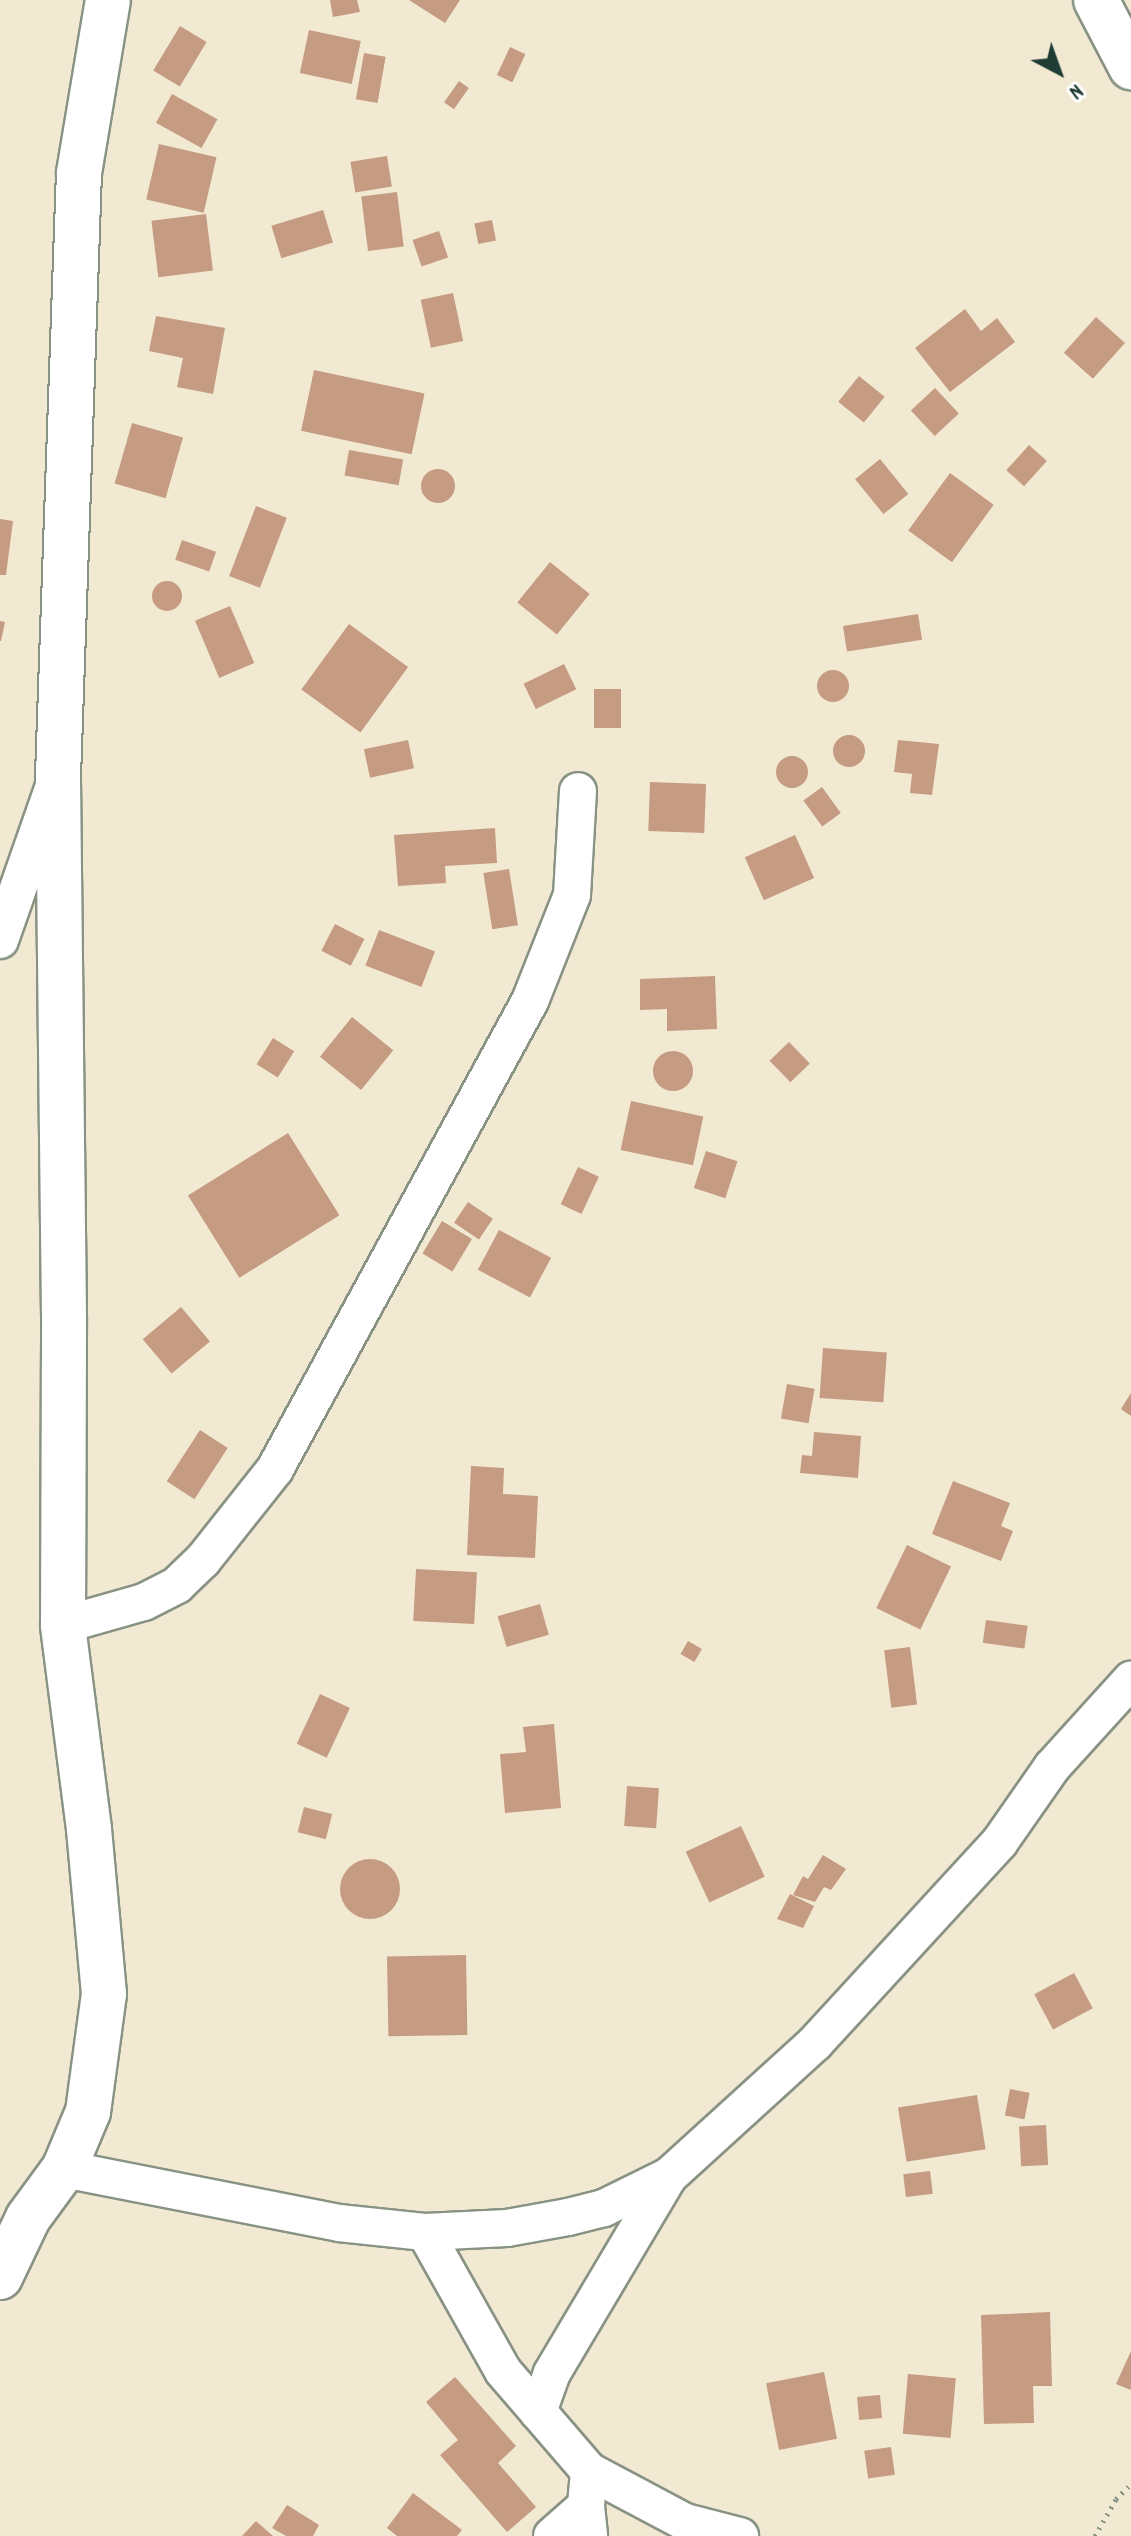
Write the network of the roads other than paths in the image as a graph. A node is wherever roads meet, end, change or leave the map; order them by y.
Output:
1 (108, 0) edge
2 (1096, 0) edge
3 (1131, 67) edge
4 (58, 776) junction
5 (578, 791) dead end
6 (0, 940) edge
7 (63, 1625) junction
8 (1131, 1680) edge
9 (64, 2169) junction
10 (669, 2176) junction
11 (14, 2223) edge
12 (425, 2232) junction
13 (0, 2277) edge
14 (538, 2412) junction
15 (588, 2504) edge
16 (552, 2536) edge
17 (740, 2536) edge

1 - 4 street
2 - 3 street
4 - 6 street
4 - 7 street
5 - 7 street
7 - 9 street
8 - 10 street
9 - 11 street
9 - 12 street
10 - 12 street
10 - 14 street
11 - 13 street
12 - 14 street
14 - 15 street
15 - 16 street
15 - 17 street

